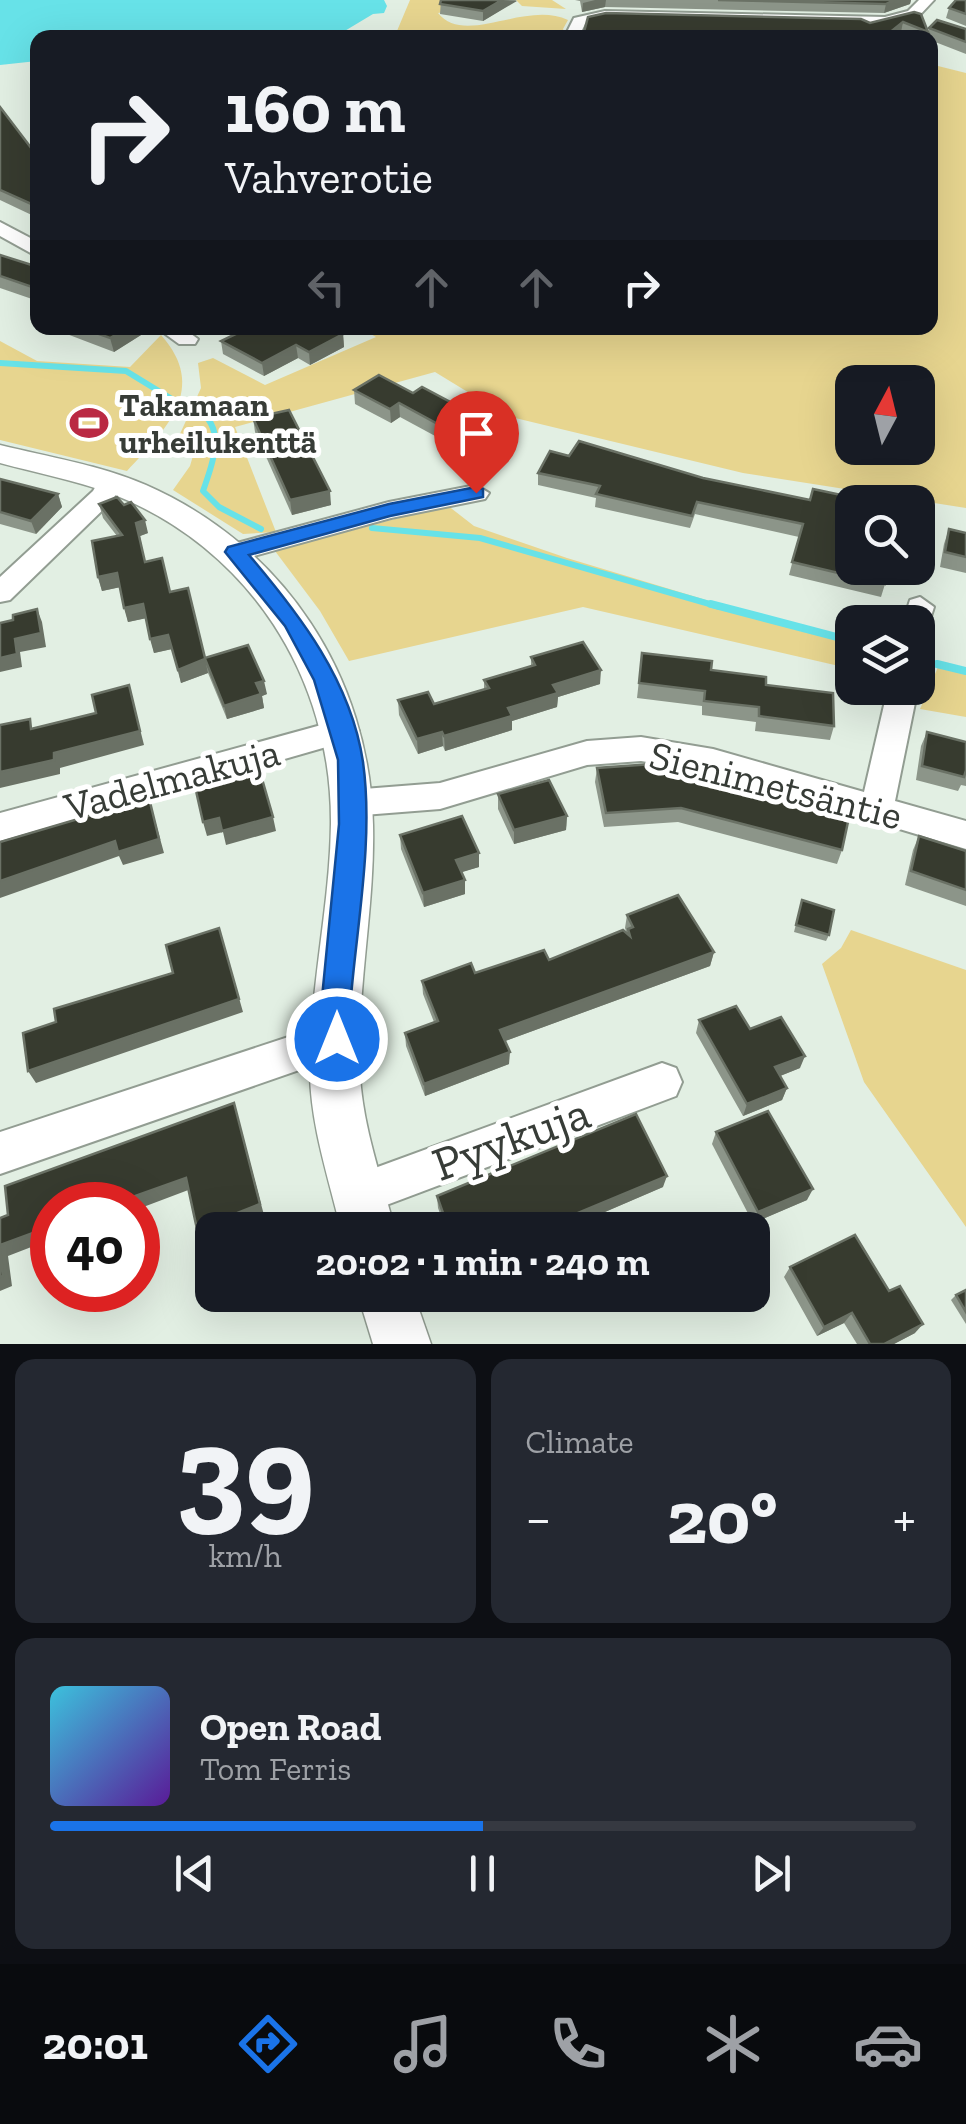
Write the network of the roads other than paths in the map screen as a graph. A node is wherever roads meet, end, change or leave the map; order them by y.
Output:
1 (927, 0) edge
2 (913, 14) junction
3 (887, 21) junction
4 (934, 22) edge
5 (575, 30) edge
6 (862, 30) edge
7 (0, 228) edge
8 (30, 246) edge
9 (0, 454) edge
10 (110, 482) junction
11 (476, 493) dead end
12 (236, 552) junction
13 (0, 593) edge
14 (899, 705) edge
15 (343, 731) junction
16 (351, 804) junction
17 (877, 808) junction
18 (0, 827) edge
19 (966, 834) edge
20 (337, 1039) junction
21 (662, 1082) dead end
22 (0, 1153) edge
23 (364, 1212) edge
24 (392, 1312) edge
25 (402, 1344) edge

1 - 2 street
2 - 3 street
2 - 4 street
3 - 5 street
3 - 6 street
7 - 8 street
9 - 10 street
10 - 12 street
10 - 13 street
11 - 12 street
12 - 15 street
14 - 17 street
15 - 16 street
15 - 18 street, Vadelmakuja
16 - 17 street, Sienimetsäntie
16 - 20 street
17 - 19 street, Sienimetsäntie
20 - 22 street
20 - 23 street
21 - 23 street, Pyykuja
24 - 25 street

